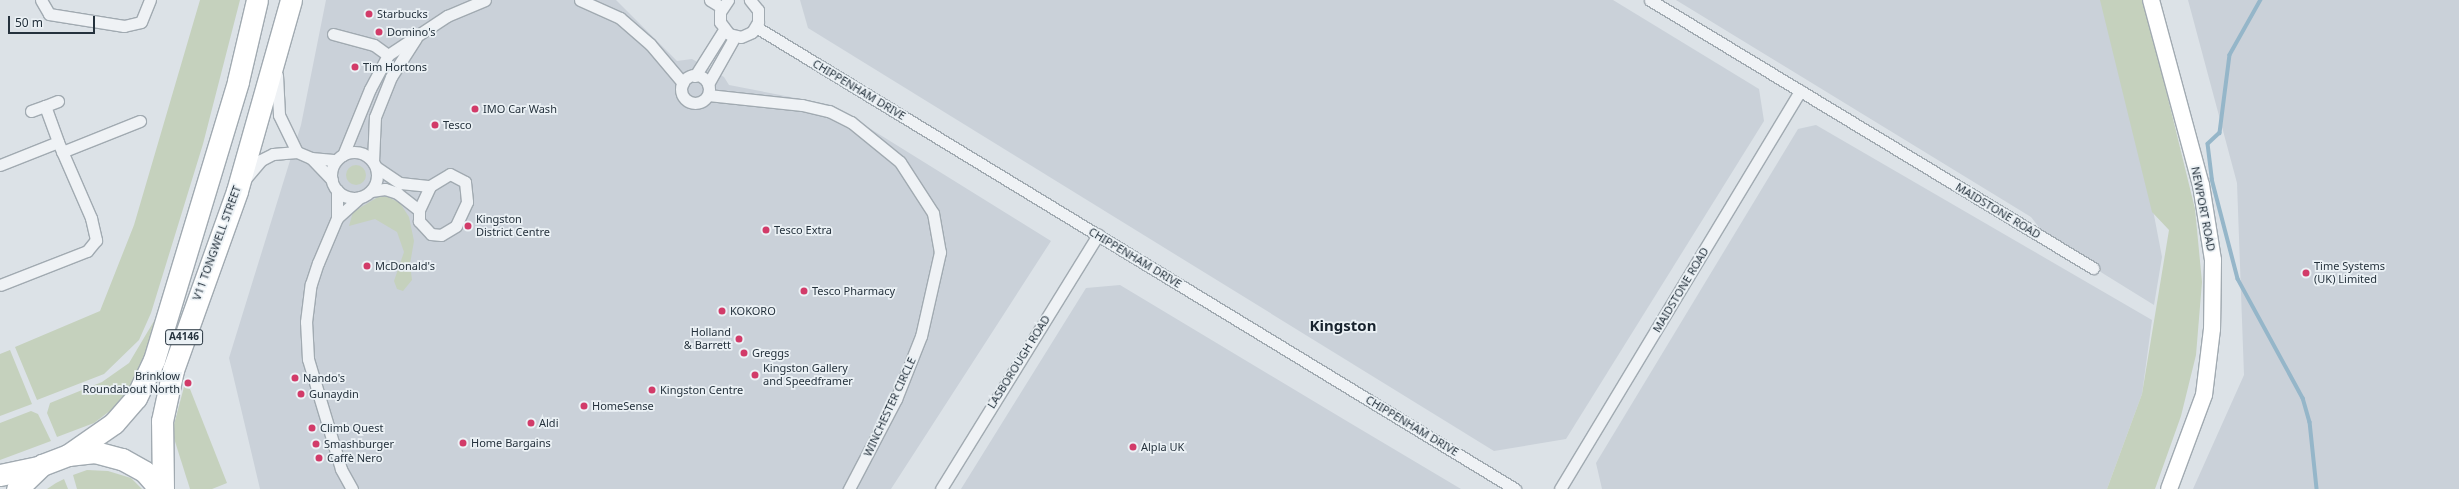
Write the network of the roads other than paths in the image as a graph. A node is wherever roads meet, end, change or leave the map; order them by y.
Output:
1 (41, 0) edge
2 (150, 0) edge
3 (257, 0) edge
4 (291, 0) edge
5 (485, 0) edge
6 (580, 0) edge
7 (710, 0) edge
8 (750, 0) edge
9 (1650, 0) edge
10 (2151, 0) edge
11 (725, 4) edge
12 (756, 28) junction
13 (724, 30) junction
14 (284, 33) junction
15 (334, 34) dead end
16 (735, 36) junction
17 (416, 37) junction
18 (388, 54) junction
19 (695, 76) junction
20 (683, 83) junction
21 (708, 84) junction
22 (1800, 91) junction
23 (708, 95) junction
24 (58, 101) dead end
25 (45, 106) junction
26 (31, 111) dead end
27 (140, 121) dead end
28 (60, 147) junction
29 (298, 152) junction
30 (340, 157) junction
31 (311, 158) junction
32 (375, 164) junction
33 (0, 165) edge
34 (332, 180) junction
35 (430, 186) junction
36 (337, 190) junction
37 (236, 191) junction
38 (371, 191) junction
39 (360, 197) junction
40 (419, 210) junction
41 (337, 218) junction
42 (1098, 235) junction
43 (2093, 268) dead end
44 (0, 285) edge
45 (68, 455) junction
46 (41, 466) junction
47 (0, 475) edge
48 (17, 489) edge
49 (162, 489) edge
50 (352, 489) edge
51 (849, 489) edge
52 (941, 489) edge
53 (1515, 489) edge
54 (1560, 489) edge
55 (2169, 489) edge

1 - 2 street
3 - 45 highway, V11 TONGWELL STREET / A4146
4 - 14 highway, V11 TONGWELL STREET / A4146
5 - 17 street
6 - 20 street
7 - 11 street
8 - 12 street
9 - 22 street, MAIDSTONE ROAD
10 - 55 street, NEWPORT ROAD
11 - 13 street
12 - 16 street
12 - 42 street, CHIPPENHAM DRIVE
13 - 16 street
13 - 19 street
14 - 29 street
14 - 37 highway, V11 TONGWELL STREET / A4146
15 - 18 street
16 - 21 street
17 - 18 street
17 - 32 street
18 - 30 street
19 - 20 street
19 - 21 street
20 - 23 street
21 - 23 street
22 - 43 street, MAIDSTONE ROAD
22 - 54 street, MAIDSTONE ROAD
23 - 51 street, WINCHESTER CIRCLE
24 - 25 street
25 - 26 street
25 - 28 street
27 - 28 street
28 - 33 street
28 - 44 street
29 - 31 street
29 - 37 street
30 - 31 street
30 - 32 street
30 - 34 street
31 - 34 street
32 - 35 street
32 - 38 street
34 - 36 street
35 - 40 street
35 - 40 street
36 - 39 street
36 - 41 street
37 - 49 highway, V11 TONGWELL STREET / A4146
38 - 39 street
38 - 40 street
39 - 41 street
41 - 50 street
42 - 52 street, LASBOROUGH ROAD
42 - 53 street, CHIPPENHAM DRIVE
45 - 46 highway
45 - 49 highway
46 - 47 highway
46 - 48 highway

